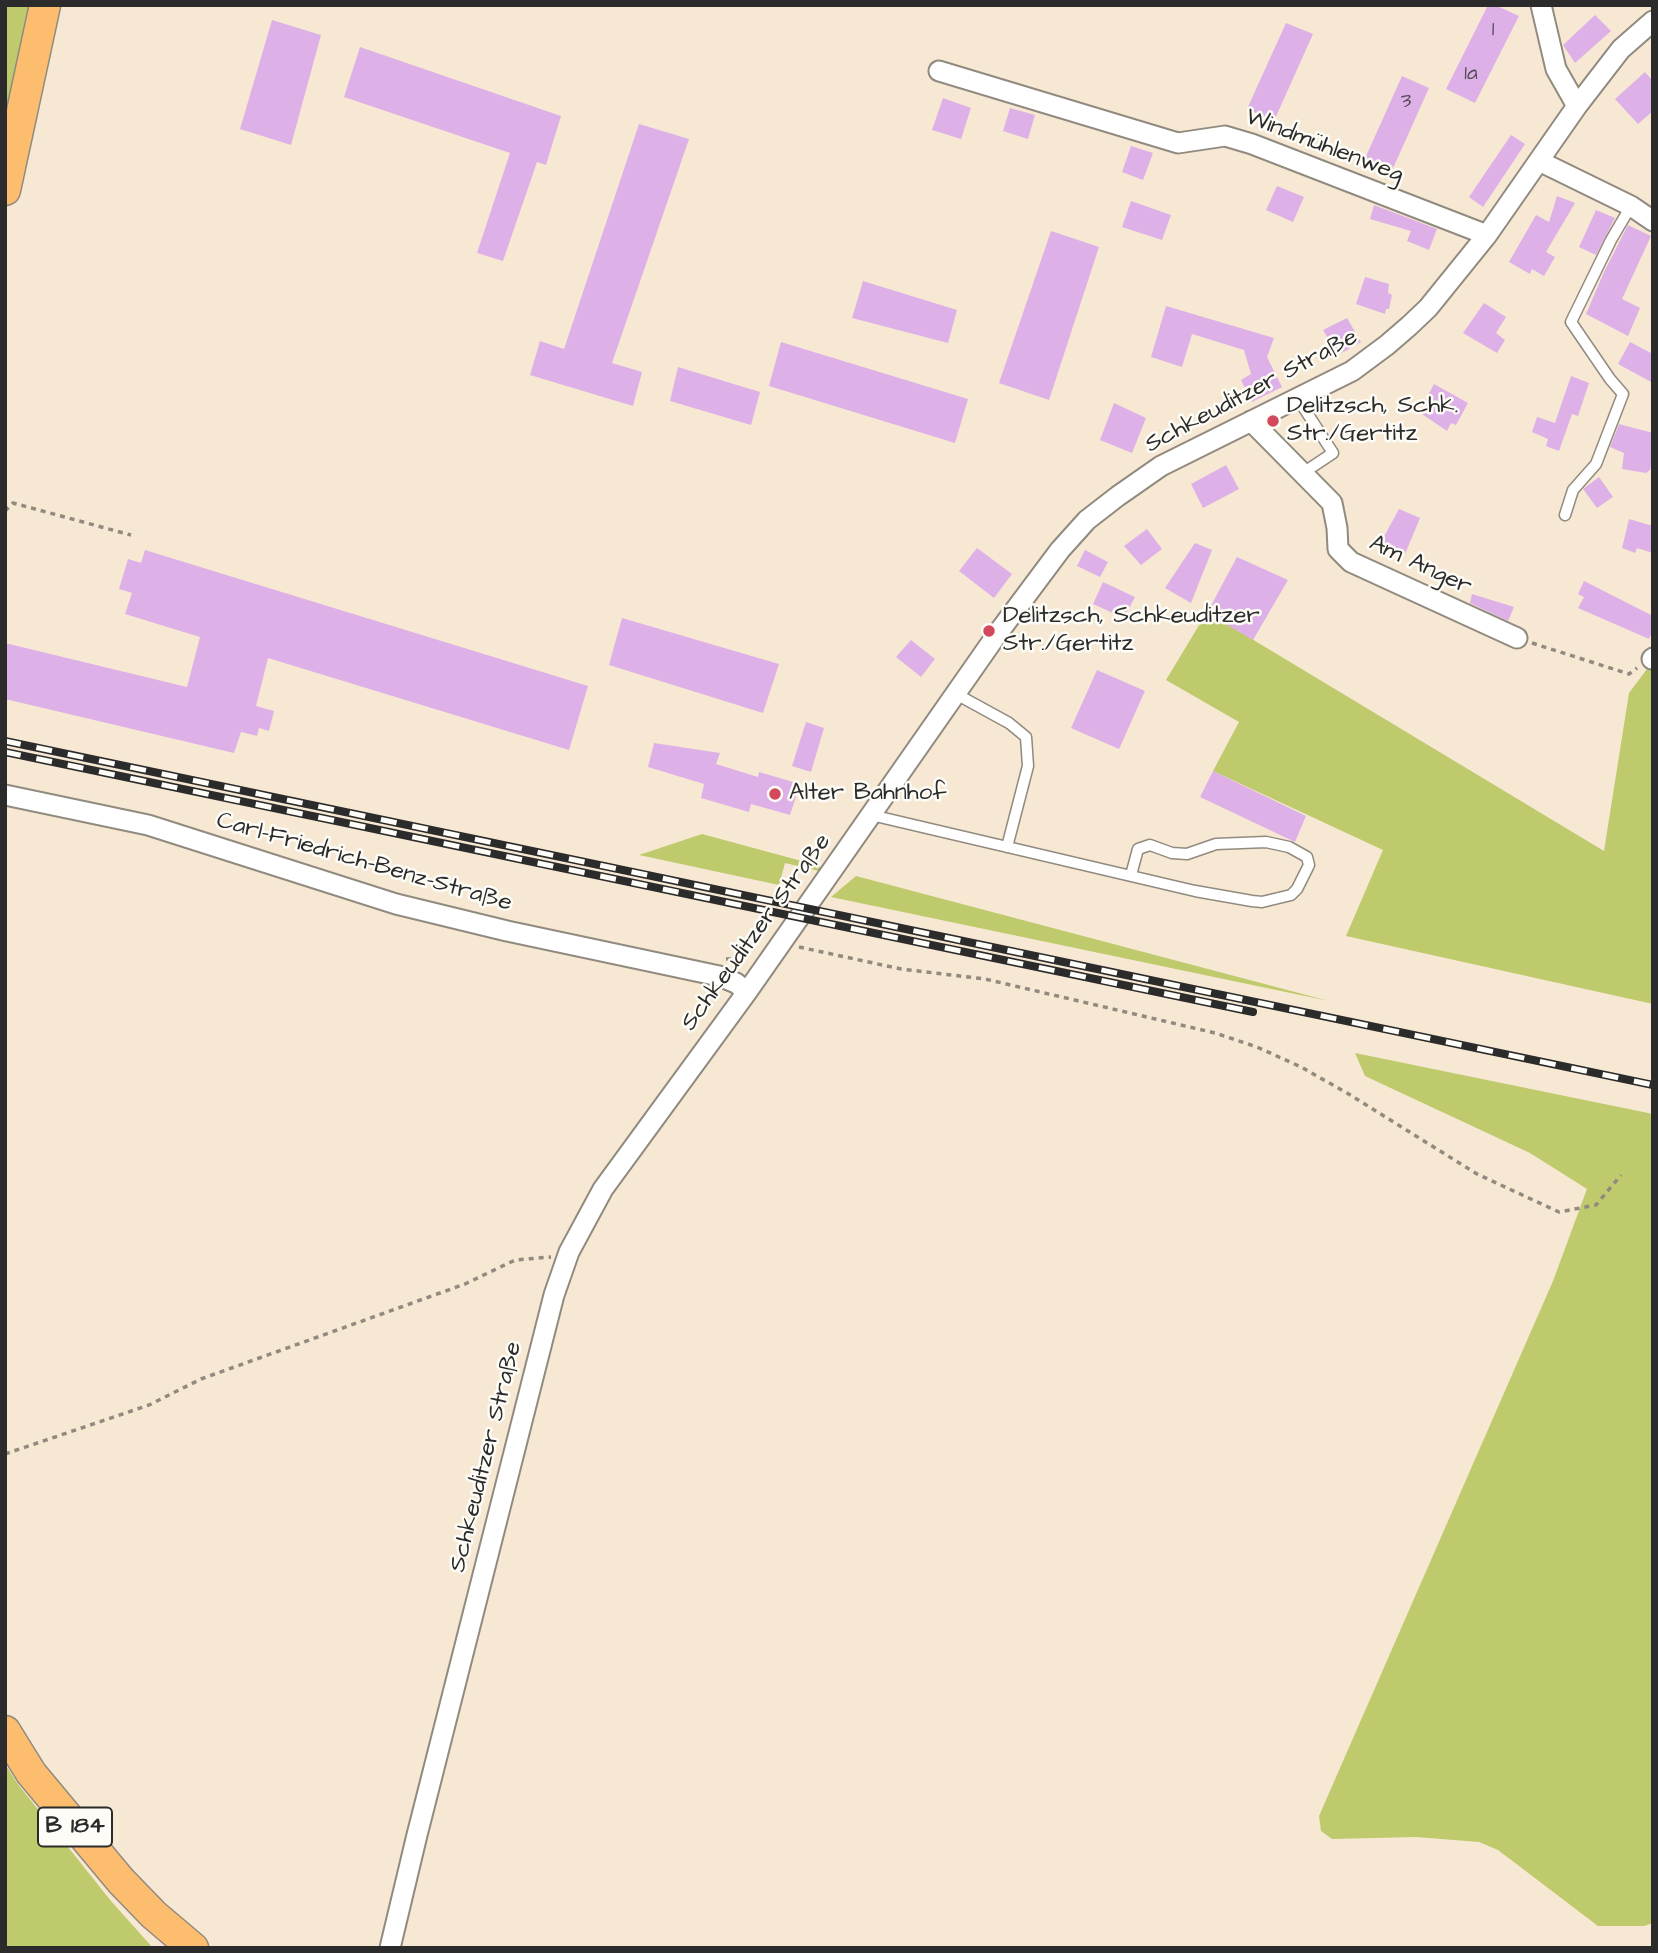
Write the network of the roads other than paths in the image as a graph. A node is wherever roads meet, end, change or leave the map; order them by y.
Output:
1 (45, 5) edge
2 (1541, 5) edge
3 (1653, 21) edge
4 (939, 71) dead end
5 (1577, 106) junction
6 (1539, 160) junction
7 (5, 190) edge
8 (1630, 206) junction
9 (1653, 221) edge
10 (1488, 235) junction
11 (1298, 399) junction
12 (1251, 421) junction
13 (1303, 473) junction
14 (1564, 515) dead end
15 (1517, 638) road end
16 (956, 694) junction
17 (5, 795) edge
18 (870, 815) junction
19 (1007, 847) junction
20 (1131, 875) junction
21 (747, 992) junction
22 (5, 1731) edge
23 (193, 1948) edge
24 (390, 1948) edge

1 - 7 main road
2 - 5 street
3 - 5 street, Schkeuditzer Straße
4 - 10 street, Windmühlenweg
5 - 6 street, Schkeuditzer Straße
6 - 8 street
6 - 10 street, Schkeuditzer Straße
8 - 9 street
8 - 14 lane
10 - 11 street, Schkeuditzer Straße
11 - 12 street, Schkeuditzer Straße
11 - 13 lane
12 - 13 street, Am Anger
12 - 16 street, Schkeuditzer Straße
13 - 15 street, Am Anger
16 - 18 street, Schkeuditzer Straße
16 - 19 lane
17 - 21 street, Carl-Friedrich-Benz-Straße
18 - 19 lane
18 - 21 street, Schkeuditzer Straße
19 - 20 lane
20 - 20 lane
21 - 24 street, Schkeuditzer Straße
22 - 23 main road, B 184

